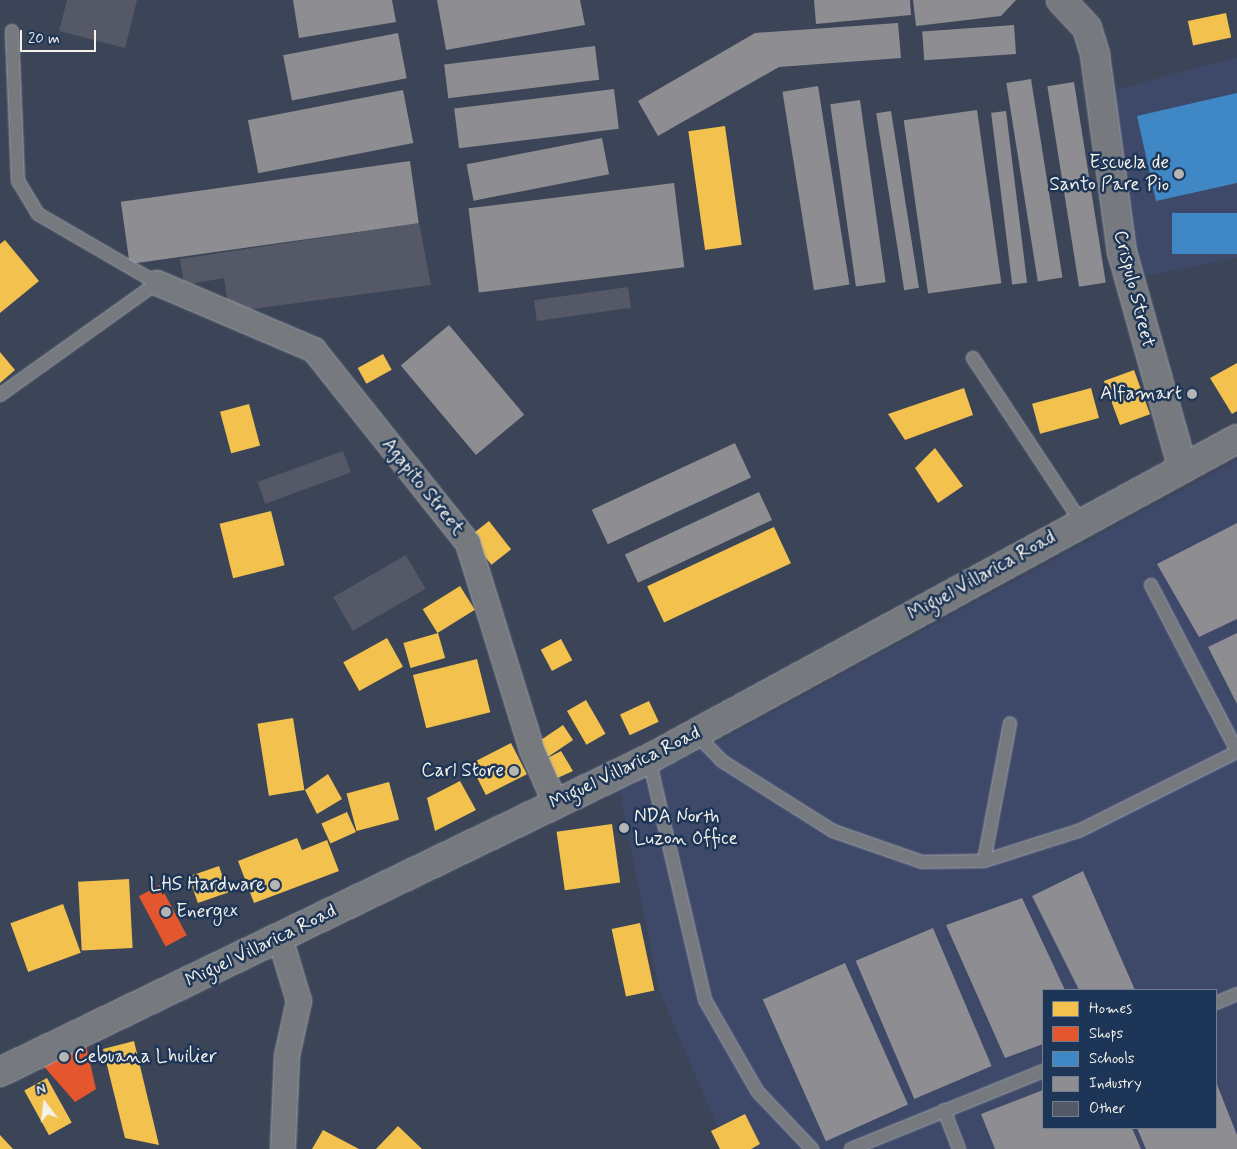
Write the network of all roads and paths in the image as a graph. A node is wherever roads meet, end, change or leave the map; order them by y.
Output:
1 (1061, 0) edge
2 (12, 31) dead end
3 (157, 283) junction
4 (973, 358) dead end
5 (0, 394) edge
6 (1237, 439) edge
7 (1182, 466) junction
8 (1081, 522) junction
9 (1150, 585) dead end
10 (1010, 723) dead end
11 (696, 734) junction
12 (1237, 752) edge
13 (649, 759) junction
14 (555, 802) junction
15 (984, 861) junction
16 (280, 938) junction
17 (1237, 994) edge
18 (1217, 1003) edge
19 (1042, 1071) edge
20 (0, 1072) edge
21 (944, 1110) junction
22 (283, 1149) edge
23 (812, 1149) edge
24 (851, 1149) edge
25 (959, 1149) edge

1 - 7 main road, Crispulo Street
2 - 3 lane
3 - 5 lane
3 - 14 street, Agapito Street
4 - 8 lane
6 - 7 main road, Miguel Villarica Road
7 - 8 main road, Miguel Villarica Road
8 - 11 main road, Miguel Villarica Road
9 - 12 lane
10 - 15 lane
11 - 13 main road, Miguel Villarica Road
11 - 15 lane
12 - 15 lane
13 - 14 main road, Miguel Villarica Road
13 - 23 lane
14 - 16 main road, Miguel Villarica Road
16 - 20 main road, Miguel Villarica Road
16 - 22 street
17 - 18 lane
19 - 21 lane
21 - 24 lane
21 - 25 lane

